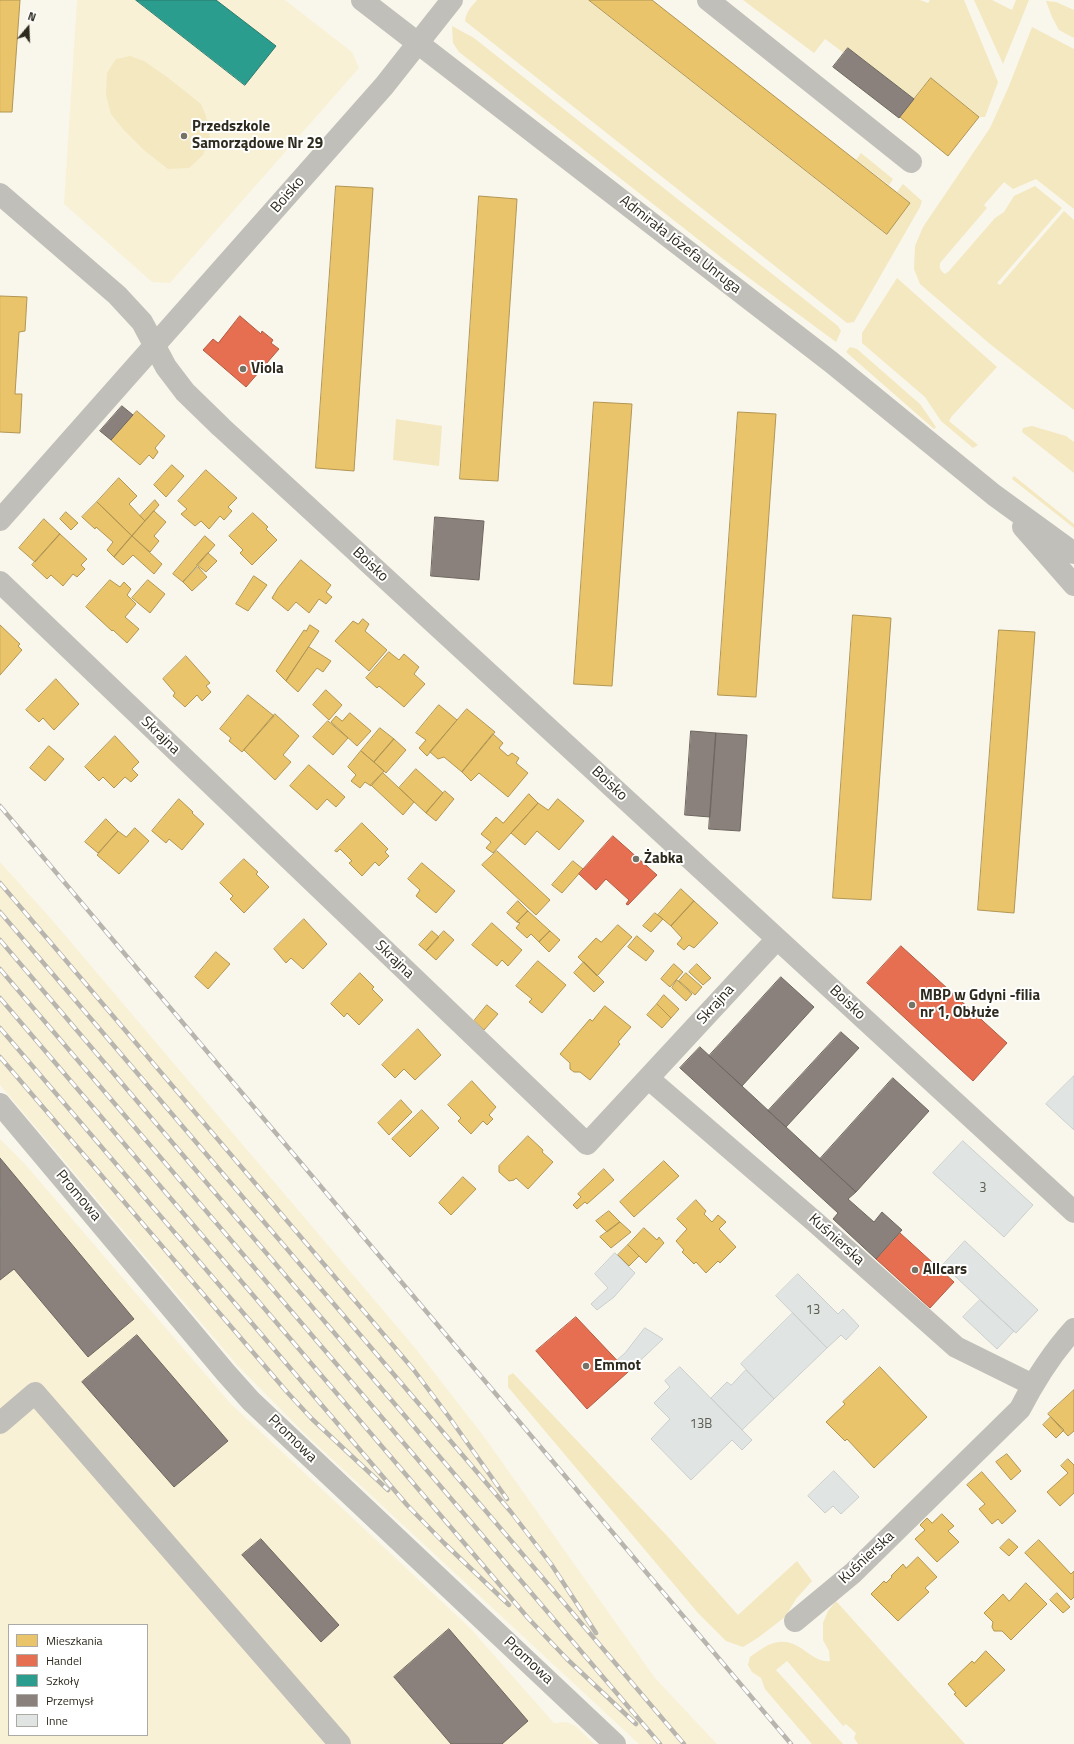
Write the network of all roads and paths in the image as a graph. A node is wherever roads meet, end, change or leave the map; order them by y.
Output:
1 (362, 0) edge
2 (452, 0) edge
3 (708, 0) edge
4 (418, 43) junction
5 (911, 162) dead end
6 (0, 194) edge
7 (155, 346) junction
8 (994, 495) junction
9 (0, 520) edge
10 (1074, 553) edge
11 (0, 582) edge
12 (1074, 585) edge
13 (777, 939) junction
14 (649, 1079) junction
15 (0, 1104) edge
16 (1074, 1212) edge
17 (1074, 1329) edge
18 (1033, 1385) junction
19 (0, 1423) edge
20 (795, 1621) dead end
21 (340, 1744) edge
22 (616, 1744) edge

1 - 4 street, Admirała Józefa Unruga
2 - 4 street, Boisko
3 - 5 street
4 - 7 street, Boisko
4 - 8 street, Admirała Józefa Unruga
6 - 7 street, Boisko
7 - 9 street
7 - 13 street, Boisko
8 - 10 street, Admirała Józefa Unruga
8 - 12 street, Admirała Józefa Unruga
11 - 14 street, Skrajna
13 - 14 street, Skrajna
13 - 16 street, Boisko
14 - 18 street, Kuśnierska
15 - 22 street, Promowa
17 - 18 street, Kuśnierska
18 - 20 street, Kuśnierska
19 - 21 street

